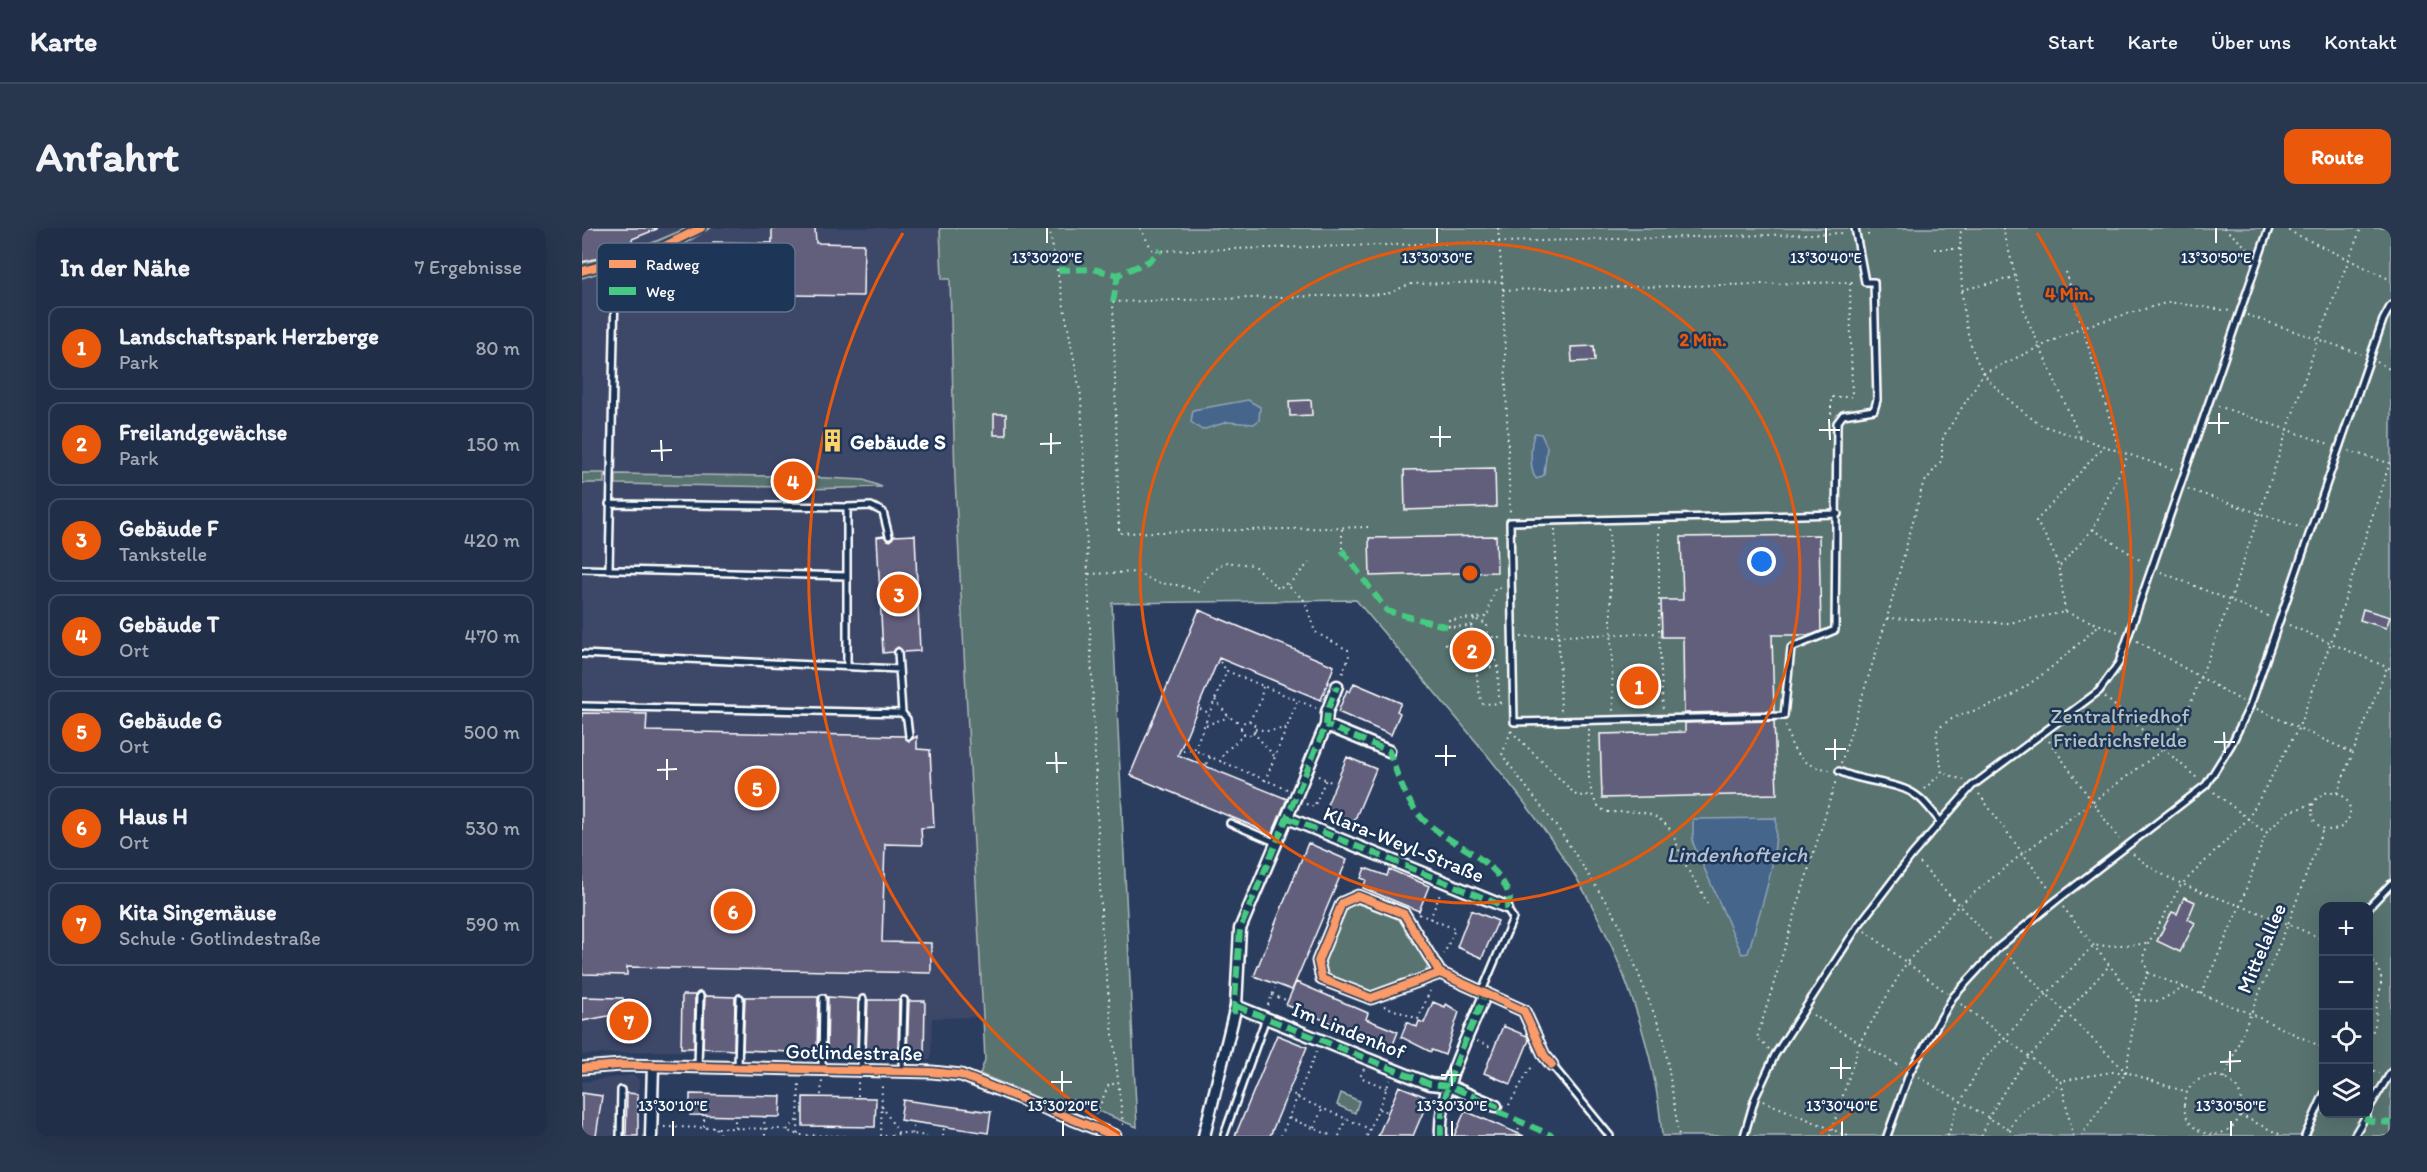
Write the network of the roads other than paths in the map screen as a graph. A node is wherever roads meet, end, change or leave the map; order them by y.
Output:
1 (2269, 228) edge
2 (1855, 230) edge
3 (2391, 305) edge
4 (614, 312) edge
5 (609, 504) junction
6 (847, 507) junction
7 (1838, 514) junction
8 (889, 536) dead end
9 (582, 569) edge
10 (609, 569) junction
11 (848, 576) junction
12 (898, 652) dead end
13 (582, 654) edge
14 (847, 665) junction
15 (899, 669) junction
16 (1337, 686) road end
17 (582, 706) edge
18 (902, 713) junction
19 (1326, 725) junction
20 (909, 736) dead end
21 (1389, 751) dead end
22 (1839, 771) road end
23 (1288, 818) junction
24 (1940, 821) junction
25 (1230, 823) dead end
26 (1277, 843) junction
27 (2391, 884) edge
28 (2373, 903) edge
29 (1506, 907) joint
30 (1438, 972) junction
31 (1484, 992) junction
32 (700, 996) dead end
33 (740, 998) dead end
34 (823, 998) dead end
35 (863, 999) dead end
36 (904, 1000) dead end
37 (1236, 1006) junction
38 (1265, 1016) junction
39 (1551, 1063) joint
40 (653, 1066) junction
41 (698, 1066) junction
42 (738, 1067) junction
43 (582, 1068) edge
44 (861, 1070) junction
45 (902, 1071) junction
46 (2391, 1072) edge
47 (822, 1075) junction
48 (1449, 1086) junction
49 (621, 1090) dead end
50 (2373, 1103) edge
51 (1496, 1106) dead end
52 (2319, 1106) edge
53 (2364, 1118) edge
54 (652, 1132) edge
55 (1224, 1135) edge
56 (620, 1136) edge
57 (1115, 1136) edge
58 (1204, 1136) edge
59 (1441, 1136) edge
60 (1610, 1136) edge
61 (1744, 1136) edge
62 (1887, 1136) edge
63 (2306, 1136) edge
64 (2354, 1136) edge

1 - 24 lane
2 - 7 lane
3 - 62 lane
4 - 5 lane
5 - 6 lane
5 - 10 lane
6 - 8 lane
6 - 11 lane
7 - 7 lane
9 - 10 lane
10 - 11 lane
11 - 14 lane
12 - 15 lane
13 - 14 lane
14 - 15 lane
15 - 18 lane
16 - 19 street
17 - 18 lane
18 - 20 lane
19 - 21 street
19 - 23 street
22 - 24 lane
23 - 26 street
23 - 29 street, Klara-Weyl-Straße
24 - 61 lane
25 - 26 lane
26 - 37 street
27 - 28 lane
29 - 31 lane
30 - 30 street, Im Lindenhof
30 - 31 street
31 - 39 street
31 - 48 street
32 - 41 lane
33 - 42 lane
34 - 47 lane
35 - 44 lane
36 - 45 lane
37 - 38 street, Im Lindenhof
37 - 58 street
38 - 48 street, Im Lindenhof
38 - 55 lane
39 - 60 lane
40 - 41 street, Gotlindestraße
40 - 43 street, Gotlindestraße
40 - 54 street
41 - 42 street, Gotlindestraße
42 - 47 street, Gotlindestraße
44 - 45 street, Gotlindestraße
44 - 47 street, Gotlindestraße
45 - 57 street, Gotlindestraße
46 - 50 lane
48 - 51 street, Im Lindenhof
48 - 59 street
49 - 56 lane
52 - 63 lane
53 - 64 lane

